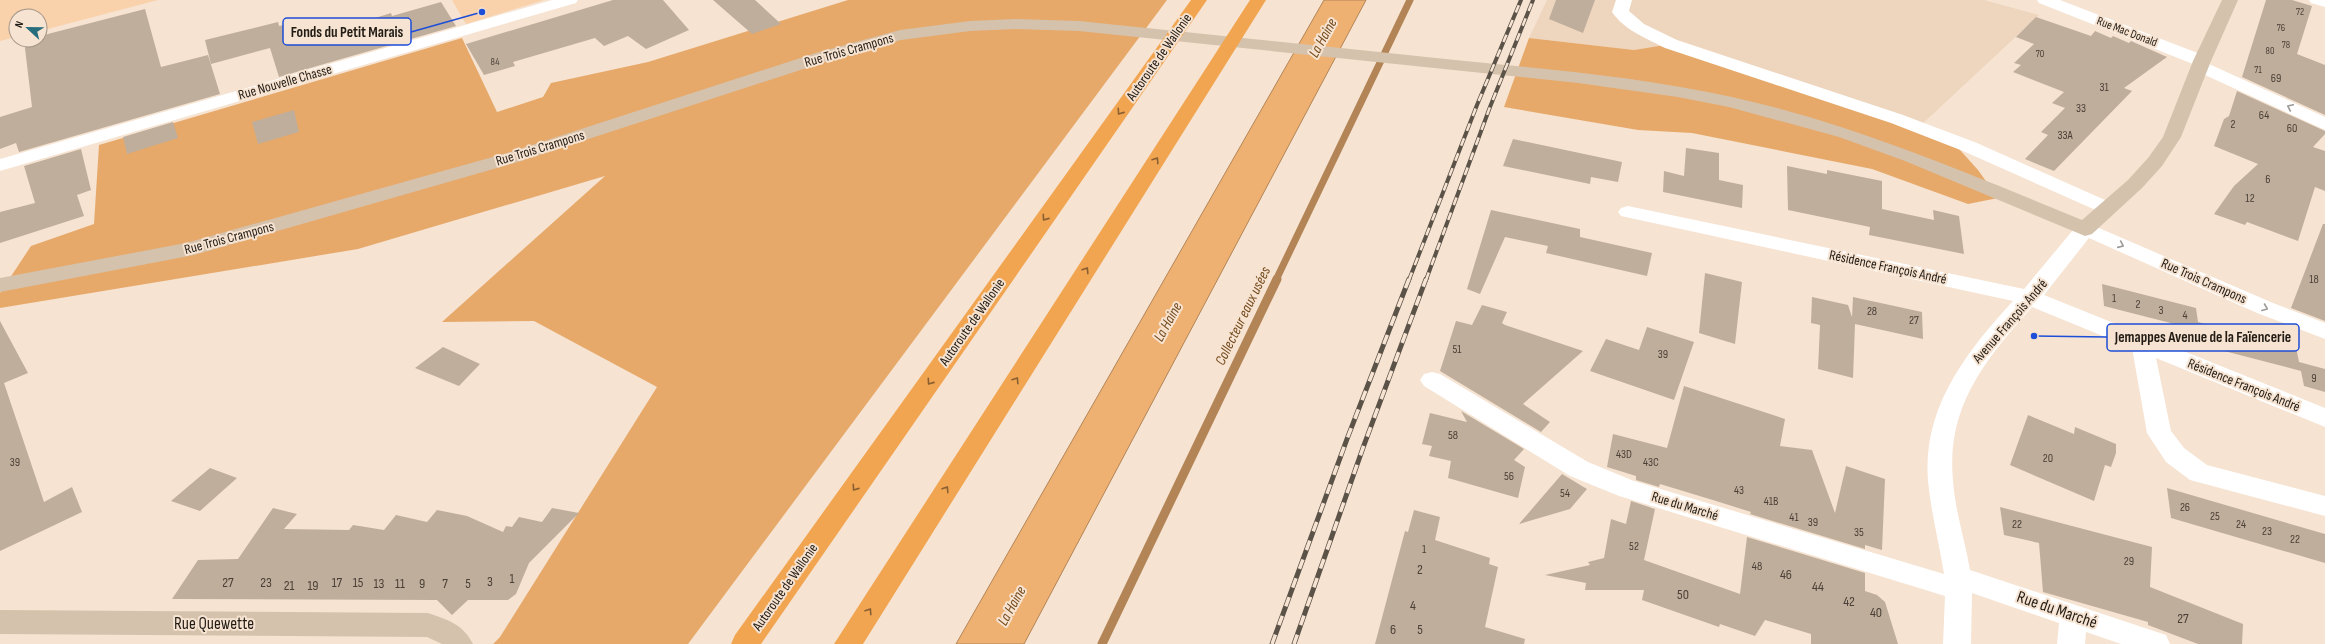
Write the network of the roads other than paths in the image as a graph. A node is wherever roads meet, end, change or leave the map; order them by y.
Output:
1 (570, 0) edge
2 (1199, 0) edge
3 (1258, 0) edge
4 (1624, 0) edge
5 (2230, 0) edge
6 (2317, 0) edge
7 (2045, 1) edge
8 (2325, 2) edge
9 (2201, 64) junction
10 (2325, 124) edge
11 (0, 165) edge
12 (2107, 208) junction
13 (1628, 212) dead end
14 (2085, 229) junction
15 (0, 285) edge
16 (2029, 297) junction
17 (2325, 331) edge
18 (2142, 343) junction
19 (1432, 380) dead end
20 (2325, 418) edge
21 (2325, 506) edge
22 (1958, 583) junction
23 (2073, 616) junction
24 (0, 622) edge
25 (460, 644) edge
26 (745, 644) edge
27 (848, 644) edge
28 (1957, 644) edge
29 (2071, 644) edge
30 (2156, 644) edge

1 - 11 street, Rue Nouvelle Chasse
2 -> 26 highway, Autoroute de Wallonie
27 -> 3 highway
4 - 12 street
5 - 9 street, Avenue François André
6 - 8 street
7 - 9 street, Rue Mac Donald
10 -> 9 street, Rue Mac Donald
9 - 12 street, Avenue François André
12 - 14 street, Avenue François André
13 - 16 street, Résidence François André
14 - 15 street, Rue Trois Crampons
14 - 16 street, Avenue François André
14 -> 17 street, Rue Trois Crampons
16 - 18 street, Résidence François André
16 - 22 street, Avenue François André
18 - 20 street, Résidence François André
18 - 21 street
19 - 22 street, Rue du Marché
22 - 23 street, Rue du Marché
22 - 28 street, Avenue François André
23 - 29 street
23 - 30 street, Rue du Marché
24 - 25 street, Rue Quewette

